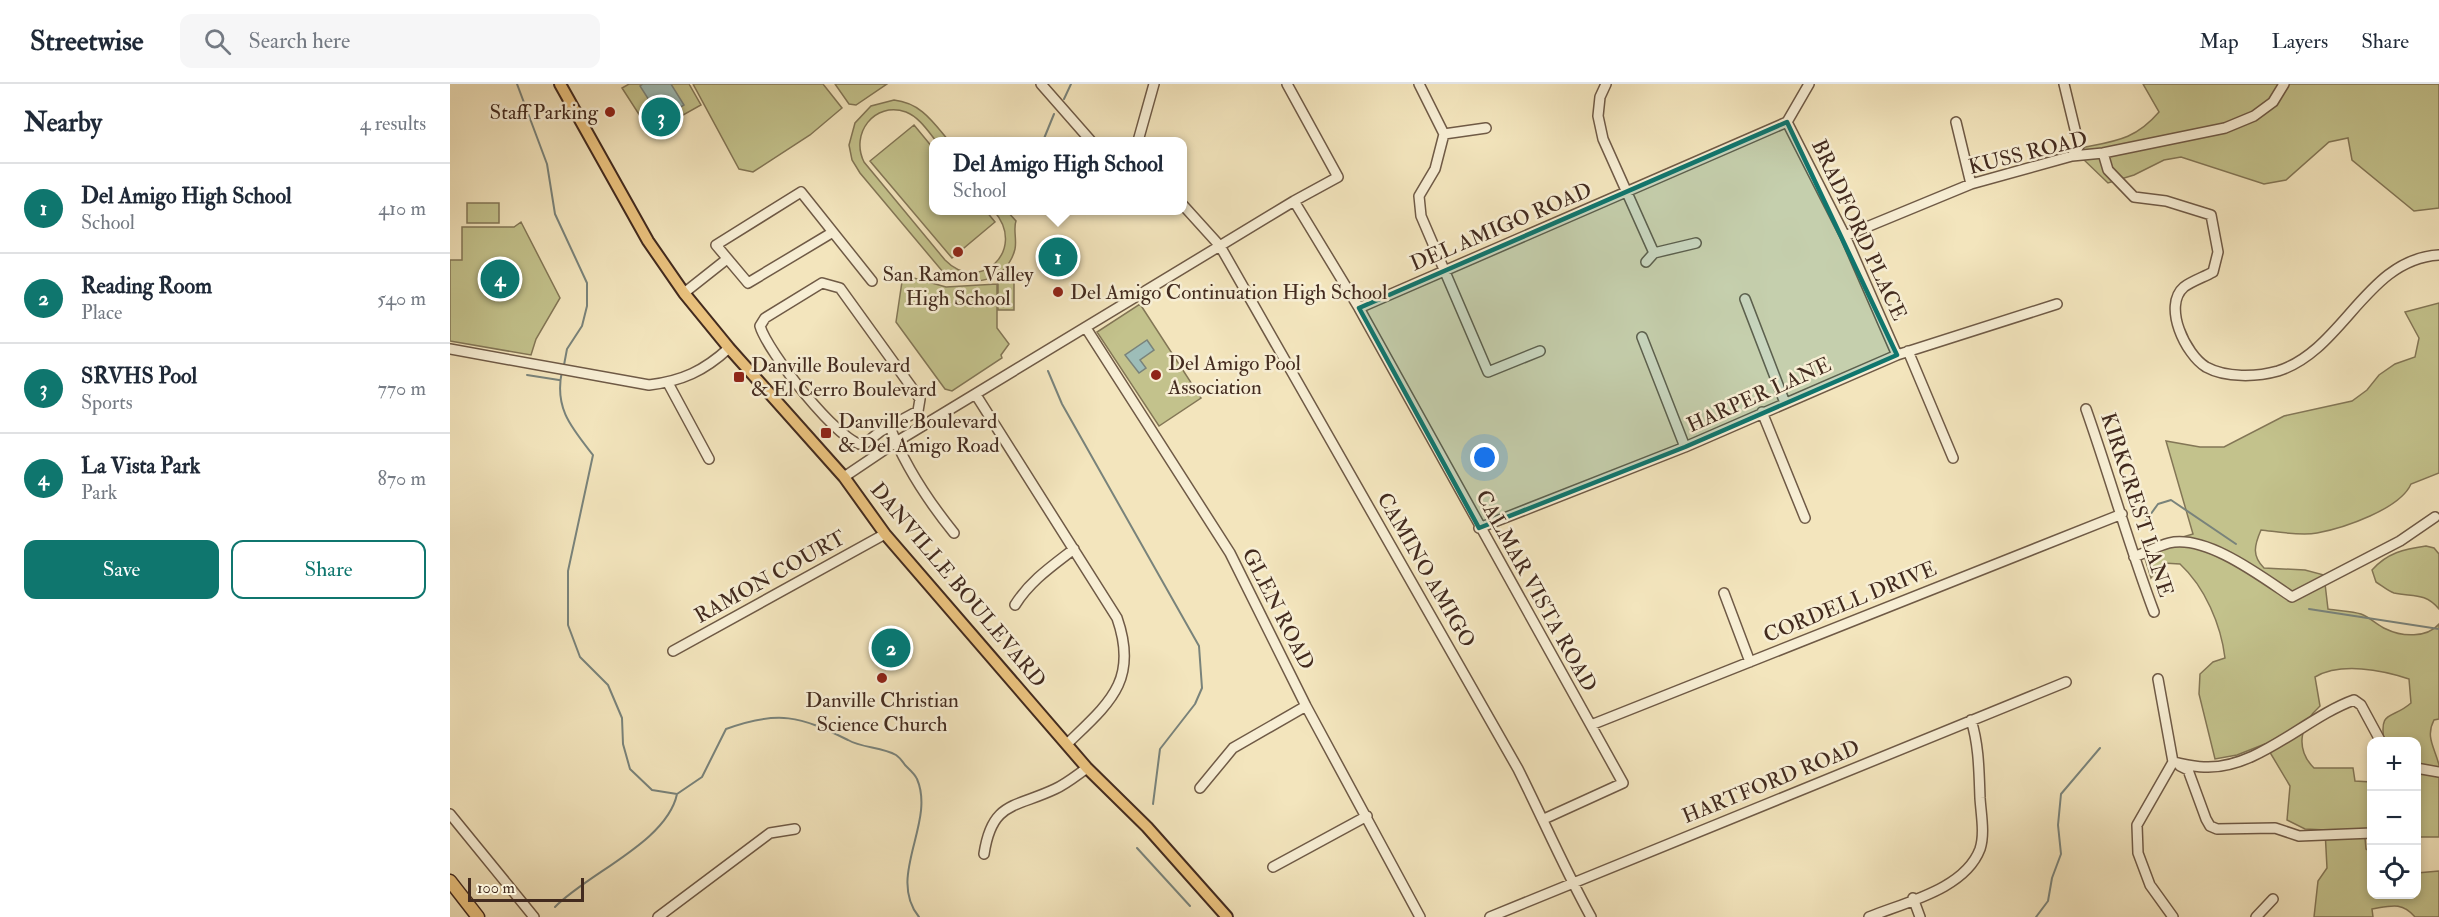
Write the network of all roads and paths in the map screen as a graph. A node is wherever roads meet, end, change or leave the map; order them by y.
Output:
1 (560, 84) edge
2 (1041, 84) edge
3 (1154, 84) edge
4 (1287, 84) edge
5 (1419, 84) edge
6 (1606, 84) edge
7 (1809, 84) edge
8 (2064, 84) edge
9 (2284, 84) edge
10 (1787, 122) junction
11 (1956, 122) dead end
12 (1486, 128) dead end
13 (1444, 134) junction
14 (1087, 137) edge
15 (1139, 137) edge
16 (2103, 153) junction
17 (2072, 156) junction
18 (1971, 184) junction
19 (1627, 191) junction
20 (1294, 201) junction
21 (1187, 210) edge
22 (833, 232) junction
23 (1845, 236) junction
24 (1696, 243) dead end
25 (1220, 246) junction
26 (1654, 253) junction
27 (2439, 255) edge
28 (727, 259) junction
29 (1647, 262) dead end
30 (1444, 271) junction
31 (872, 281) dead end
32 (684, 293) junction
33 (1745, 300) dead end
34 (2057, 304) dead end
35 (1359, 308) junction
36 (1086, 328) junction
37 (1642, 337) dead end
38 (729, 348) junction
39 (450, 349) edge
40 (1540, 351) dead end
41 (1908, 351) junction
42 (1897, 355) junction
43 (668, 383) junction
44 (976, 395) junction
45 (1785, 403) junction
46 (2086, 409) dead end
47 (1762, 412) junction
48 (890, 427) junction
49 (896, 442) junction
50 (1685, 447) junction
51 (1953, 458) dead end
52 (709, 459) dead end
53 (844, 477) junction
54 (2122, 514) junction
55 (1805, 518) dead end
56 (2435, 518) dead end
57 (1479, 528) junction
58 (954, 532) dead end
59 (885, 534) junction
60 (1074, 549) junction
61 (2134, 557) junction
62 (1724, 593) dead end
63 (1015, 605) dead end
64 (2154, 612) dead end
65 (673, 651) dead end
66 (1750, 662) junction
67 (2158, 679) dead end
68 (2066, 682) dead end
69 (1306, 706) junction
70 (1971, 720) junction
71 (1591, 725) junction
72 (2379, 737) edge
73 (1067, 744) junction
74 (2173, 762) junction
75 (1087, 768) junction
76 (2421, 769) edge
77 (2439, 772) edge
78 (1200, 788) dead end
79 (450, 814) edge
80 (1367, 816) junction
81 (1544, 819) junction
82 (795, 830) dead end
83 (2367, 833) edge
84 (984, 854) dead end
85 (1273, 867) dead end
86 (450, 881) edge
87 (1572, 883) junction
88 (1913, 898) junction
89 (2273, 899) dead end
90 (478, 917) edge
91 (534, 917) edge
92 (658, 917) edge
93 (1227, 917) edge
94 (1420, 917) edge
95 (1490, 917) edge
96 (1591, 917) edge
97 (1869, 917) edge
98 (1920, 917) edge
99 (2173, 917) edge
100 (2256, 917) edge

1 - 32 main road, DANVILLE BOULEVARD
2 - 14 street
3 - 15 street
4 - 20 street
5 - 13 street
6 - 19 street
7 - 10 street
8 - 17 street
9 - 16 street
10 - 19 street, DEL AMIGO ROAD
10 - 23 street, BRADFORD PLACE
11 - 18 street
12 - 13 street
13 - 30 street
16 - 17 street, KUSS ROAD
16 - 27 street, KUSS ROAD
17 - 18 street, KUSS ROAD
18 - 23 street, KUSS ROAD
19 - 26 street
19 - 30 street, DEL AMIGO ROAD
20 - 25 street
20 - 35 street
21 - 25 street, CAMINO AMIGO
22 - 28 street
22 - 28 street
22 - 31 street
23 - 42 street, BRADFORD PLACE
24 - 26 street
25 - 36 street
25 - 81 street, CAMINO AMIGO
26 - 29 street
28 - 32 street
30 - 35 street, DEL AMIGO ROAD
30 - 40 street
32 - 38 main road, DANVILLE BOULEVARD
33 - 45 street
34 - 41 street, HARPER LANE
35 - 57 street, CALMAR VISTA ROAD
36 - 44 street
36 - 69 street, GLEN ROAD
37 - 50 street
38 - 43 street
38 - 53 main road, DANVILLE BOULEVARD
39 - 43 street
41 - 42 street, HARPER LANE
41 - 51 street
42 - 45 street, HARPER LANE
43 - 52 street
44 - 49 street
44 - 60 street
45 - 47 street, HARPER LANE
46 - 54 street, KIRKCREST LANE
47 - 50 street, HARPER LANE
47 - 55 street
48 - 48 street
48 - 49 street
49 - 53 street
49 - 58 street
50 - 57 street, HARPER LANE
53 - 59 main road, DANVILLE BOULEVARD
54 - 61 street, KIRKCREST LANE
54 - 66 street, CORDELL DRIVE
56 - 61 street
57 - 71 street, CALMAR VISTA ROAD
59 - 65 street, RAMON COURT
59 - 73 main road, DANVILLE BOULEVARD
60 - 63 street
60 - 73 street
61 - 64 street, KIRKCREST LANE
62 - 66 street
66 - 71 street, CORDELL DRIVE
67 - 74 street
68 - 70 street, HARTFORD ROAD
69 - 78 street
69 - 80 street, GLEN ROAD
70 - 87 street, HARTFORD ROAD
70 - 88 street
71 - 81 street, CALMAR VISTA ROAD
72 - 74 street
73 - 75 main road, DANVILLE BOULEVARD
74 - 83 street
74 - 99 street
75 - 84 street
75 - 93 main road, DANVILLE BOULEVARD
76 - 77 street
79 - 91 street
80 - 85 street
80 - 94 street, GLEN ROAD
81 - 87 street, CAMINO AMIGO
82 - 92 street
86 - 90 highway
87 - 95 street, HARTFORD ROAD
87 - 96 street, CAMINO AMIGO
88 - 97 street
88 - 98 street
89 - 100 street

